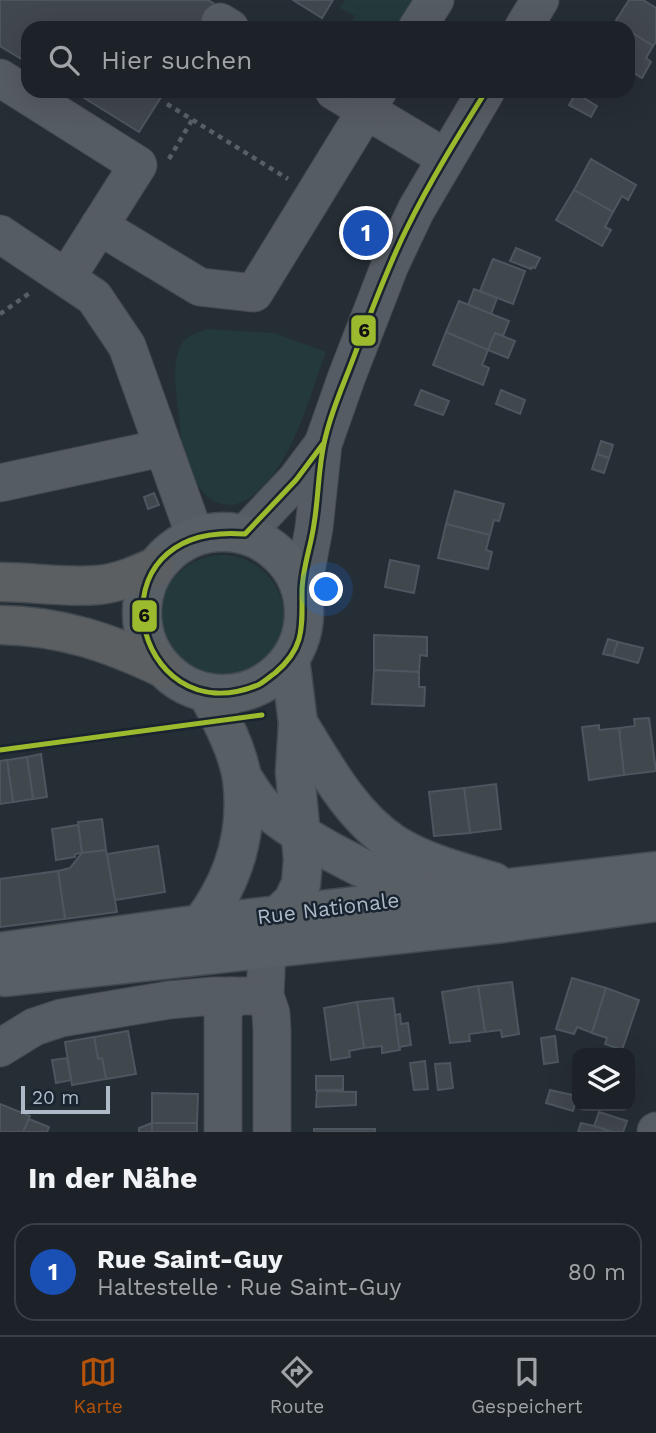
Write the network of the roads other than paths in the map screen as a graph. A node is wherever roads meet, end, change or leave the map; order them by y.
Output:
1 (435, 0) edge
2 (540, 0) edge
3 (422, 21) edge
4 (527, 21) edge
5 (0, 78) edge
6 (21, 91) edge
7 (32, 98) edge
8 (482, 98) edge
9 (372, 101) edge
10 (446, 158) junction
11 (99, 226) junction
12 (0, 234) edge
13 (67, 277) junction
14 (323, 444) junction
15 (162, 448) junction
16 (0, 483) edge
17 (245, 534) junction
18 (195, 536) junction
19 (155, 567) junction
20 (0, 582) edge
21 (302, 592) junction
22 (0, 625) edge
23 (290, 659) junction
24 (163, 668) junction
25 (207, 693) junction
26 (298, 723) junction
27 (242, 777) junction
28 (300, 832) junction
29 (656, 871) edge
30 (426, 897) junction
31 (656, 902) edge
32 (506, 905) junction
33 (281, 914) junction
34 (201, 924) junction
35 (267, 949) junction
36 (0, 952) edge
37 (229, 954) junction
38 (0, 977) edge
39 (248, 996) junction
40 (0, 1048) edge
41 (223, 1132) edge
42 (272, 1132) edge

1 - 3 street
2 - 4 street
5 - 6 street
7 - 11 street
8 - 10 street
9 - 10 street
9 - 11 street
10 - 14 street
11 - 13 street
12 - 13 street
13 - 15 street
14 - 17 street
14 - 21 street
15 - 16 street
15 - 18 street
17 - 18 main road
17 - 21 main road
18 - 19 main road
19 - 20 highway
19 - 24 main road
21 - 23 main road
22 - 24 highway
23 - 25 main road
23 - 26 main road
24 - 25 main road
25 - 27 main road
26 - 28 main road
26 - 32 main road
27 - 28 main road
27 - 34 main road
28 - 30 main road
28 - 33 main road
29 - 32 main road, Rue Nationale
30 - 32 main road, Rue Nationale
30 - 33 main road, Rue Nationale
31 - 32 main road, Rue Nationale
32 - 35 main road, Rue Nationale
33 - 34 main road, Rue Nationale
33 - 37 main road
34 - 36 main road, Rue Nationale
35 - 37 main road, Rue Nationale
35 - 39 street
37 - 38 main road, Rue Nationale
39 - 40 street
39 - 41 street
39 - 42 street

